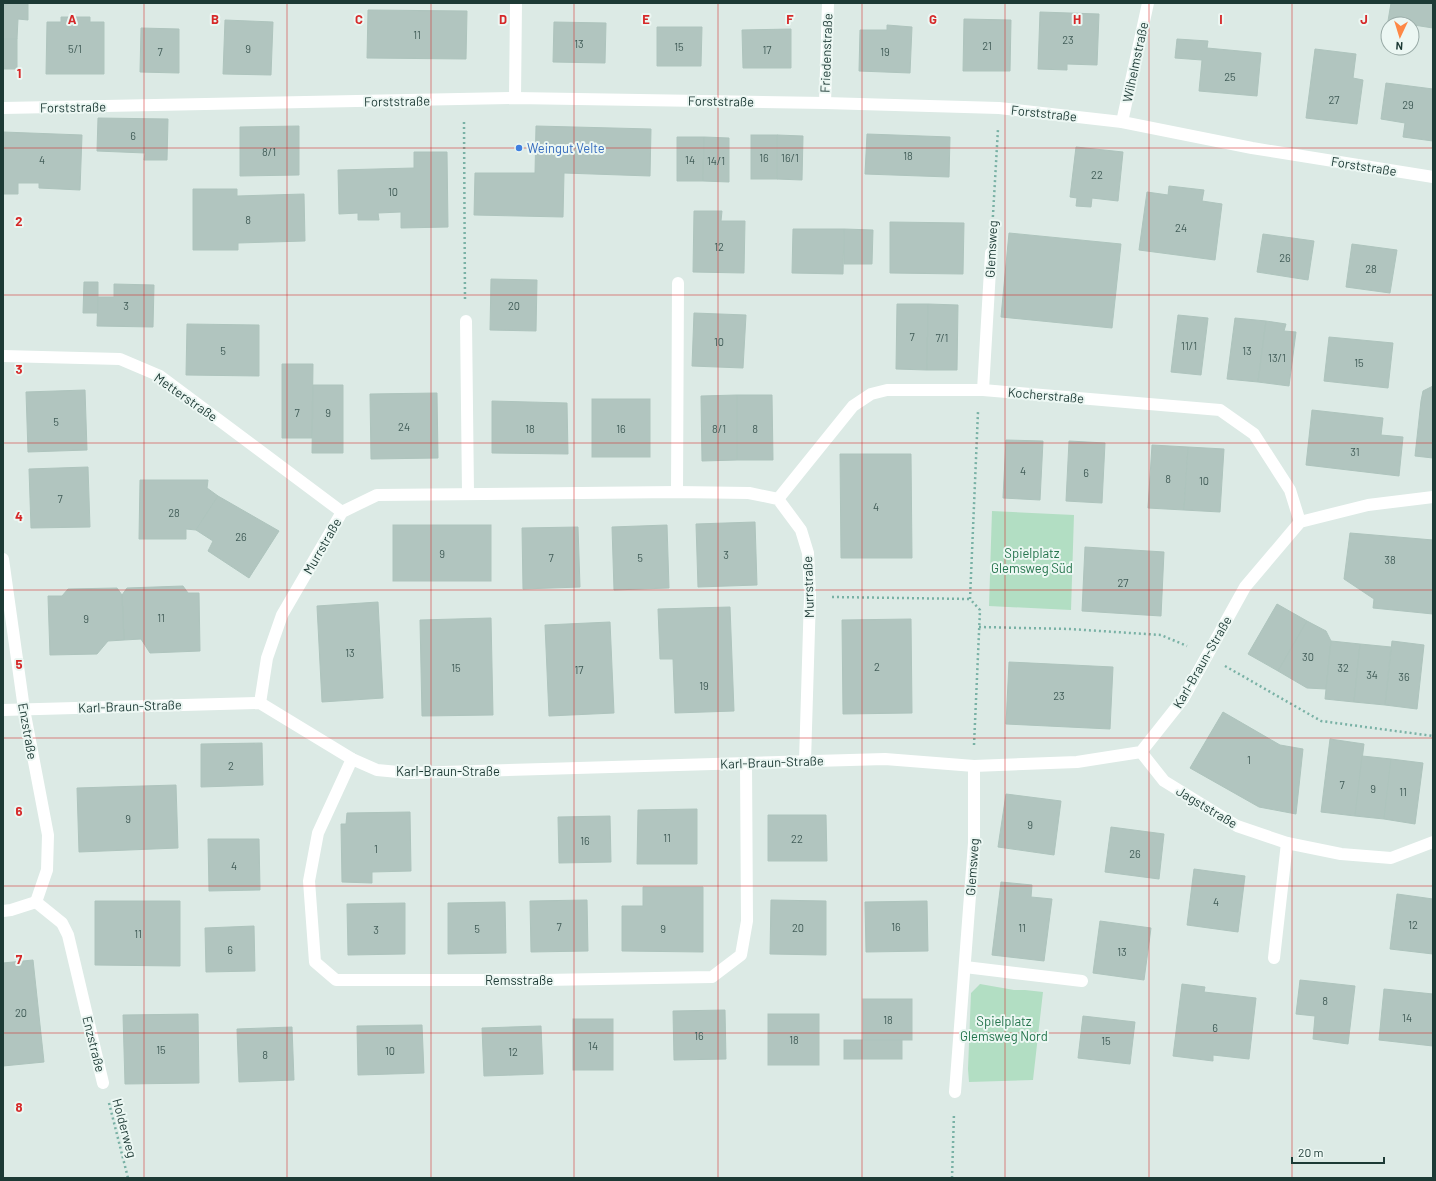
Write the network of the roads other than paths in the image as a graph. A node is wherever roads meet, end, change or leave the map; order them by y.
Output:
1 (516, 3) edge
2 (828, 3) edge
3 (1148, 3) edge
4 (515, 98) junction
5 (825, 103) junction
6 (3, 108) edge
7 (1122, 122) junction
8 (1433, 177) edge
9 (991, 253) road end
10 (678, 283) dead end
11 (466, 321) road end
12 (3, 356) edge
13 (983, 390) junction
14 (677, 492) junction
15 (468, 493) junction
16 (1433, 497) edge
17 (778, 499) junction
18 (342, 512) junction
19 (1300, 522) junction
20 (3, 558) edge
21 (260, 703) junction
22 (24, 709) junction
23 (3, 710) edge
24 (1141, 752) junction
25 (352, 759) junction
26 (805, 761) junction
27 (746, 763) junction
28 (974, 766) junction
29 (1433, 842) edge
30 (1287, 843) junction
31 (36, 902) junction
32 (3, 911) edge
33 (1274, 958) dead end
34 (965, 968) junction
35 (1082, 981) dead end
36 (103, 1083) road end
37 (955, 1092) road end

1 - 4 street
2 - 5 street, Friedenstraße
3 - 7 street, Wilhelmstraße
4 - 5 street, Forststraße
4 - 6 street, Forststraße
5 - 7 street, Forststraße
7 - 8 street, Forststraße
9 - 13 street, Glemsweg
10 - 14 street
11 - 15 street
12 - 18 street, Metterstraße
13 - 17 street, Kocherstraße
13 - 19 street, Kocherstraße
14 - 15 street, Murrstraße
14 - 17 street, Murrstraße
15 - 18 street, Murrstraße
16 - 19 street
17 - 26 street, Murrstraße
18 - 21 street, Murrstraße
19 - 24 street, Karl-Braun-Straße
20 - 22 street, Enzstraße
21 - 22 street, Karl-Braun-Straße
21 - 25 street, Karl-Braun-Straße
22 - 23 street, Karl-Braun-Straße
22 - 31 street, Enzstraße
24 - 28 street, Karl-Braun-Straße
24 - 30 street, Jagststraße
25 - 27 street, Karl-Braun-Straße
25 - 27 street, Remsstraße
26 - 27 street, Karl-Braun-Straße
26 - 28 street, Karl-Braun-Straße
28 - 34 street, Glemsweg
29 - 30 street, Jagststraße
30 - 33 street
31 - 32 street
31 - 36 street, Enzstraße
34 - 35 street
34 - 37 street, Glemsweg

